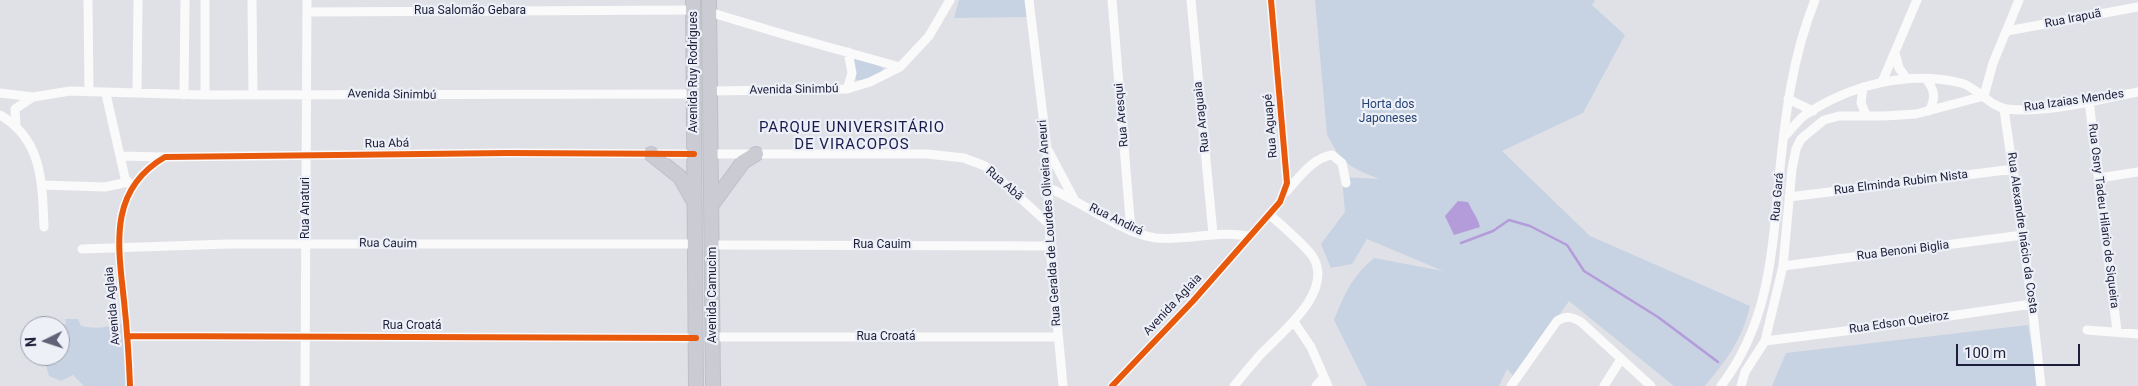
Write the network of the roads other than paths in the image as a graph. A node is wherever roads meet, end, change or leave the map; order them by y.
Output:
1 (88, 0) edge
2 (138, 0) edge
3 (185, 0) edge
4 (205, 0) edge
5 (252, 0) edge
6 (307, 0) edge
7 (949, 0) edge
8 (1029, 0) edge
9 (1112, 0) edge
10 (1191, 0) edge
11 (1271, 0) edge
12 (1816, 0) edge
13 (1917, 0) edge
14 (2020, 0) edge
15 (693, 5) edge
16 (709, 6) edge
17 (2138, 7) edge
18 (307, 12) junction
19 (2007, 31) junction
20 (848, 52) junction
21 (1894, 54) junction
22 (900, 66) junction
23 (1907, 79) junction
24 (1926, 79) junction
25 (1882, 82) junction
26 (1863, 87) junction
27 (847, 89) junction
28 (711, 91) junction
29 (89, 92) junction
30 (2138, 92) edge
31 (0, 93) edge
32 (137, 93) junction
33 (307, 93) junction
34 (106, 94) junction
35 (253, 94) junction
36 (694, 94) junction
37 (184, 95) junction
38 (205, 95) junction
39 (1984, 96) junction
40 (33, 97) junction
41 (1788, 99) junction
42 (2089, 101) junction
43 (2004, 109) junction
44 (1813, 111) junction
45 (1930, 111) junction
46 (0, 115) edge
47 (1866, 115) junction
48 (16, 126) junction
49 (1784, 137) junction
50 (1047, 149) junction
51 (651, 154) junction
52 (694, 154) junction
53 (712, 154) junction
54 (756, 154) junction
55 (120, 156) junction
56 (165, 157) junction
57 (305, 157) junction
58 (2014, 169) junction
59 (2138, 172) edge
60 (2099, 178) junction
61 (1346, 183) dead end
62 (42, 185) junction
63 (130, 185) junction
64 (1049, 188) junction
65 (1285, 193) junction
66 (1789, 197) junction
67 (1074, 198) junction
68 (713, 203) junction
69 (695, 204) junction
70 (1269, 214) junction
71 (1049, 224) junction
72 (44, 227) dead end
73 (1131, 231) junction
74 (1214, 234) junction
75 (2022, 235) junction
76 (1248, 236) junction
77 (306, 243) junction
78 (695, 244) junction
79 (713, 245) junction
80 (1050, 246) junction
81 (118, 247) junction
82 (82, 249) dead end
83 (1783, 266) junction
84 (2032, 304) junction
85 (1294, 322) junction
86 (2087, 330) dead end
87 (2117, 331) junction
88 (2138, 334) edge
89 (127, 336) junction
90 (714, 337) junction
91 (305, 338) junction
92 (696, 338) junction
93 (1058, 338) junction
94 (1765, 341) junction
95 (1621, 359) junction
96 (1324, 377) junction
97 (130, 386) edge
98 (305, 386) edge
99 (696, 386) edge
100 (713, 386) edge
101 (1063, 386) edge
102 (1112, 386) edge
103 (1234, 386) edge
104 (1316, 386) edge
105 (1328, 386) edge
106 (1511, 386) edge
107 (1604, 386) edge
108 (1651, 386) edge
109 (1721, 386) edge
110 (1741, 386) edge
111 (2040, 386) edge

1 - 29 street
2 - 32 street
3 - 37 street
4 - 38 street
5 - 35 street
6 - 18 street, Rua Anaturi
7 - 22 street, Avenida Sinimbú
8 - 50 street, Rua Geralda de Lourdes Oliveira Aneuri
9 - 73 street, Rua Aresqui
10 - 74 street, Rua Araguaia
11 - 65 street, Rua Aguapé
12 - 41 street, Rua Gará
13 - 21 street
14 - 19 street
15 - 18 street, Rua Salomão Gebara
15 - 36 main road, Avenida Ruy Rodrigues
16 - 20 street
16 - 28 main road, Avenida Ruy Rodrigues
17 - 19 street, Rua Irapuã
18 - 33 street, Rua Anaturi
19 - 39 street
20 - 22 street
20 - 27 street, Avenida Sinimbú
21 - 23 street
21 - 25 street
22 - 27 street, Avenida Sinimbú
23 - 24 street
23 - 25 street
24 - 39 street
24 - 45 street
25 - 26 street
26 - 44 street
26 - 47 street
27 - 28 street, Avenida Sinimbú
28 - 36 main road
28 - 53 main road, Avenida Ruy Rodrigues
29 - 34 street, Avenida Sinimbú
29 - 40 street, Avenida Sinimbú
30 - 42 street, Rua Izaias Mendes
31 - 40 street, Avenida Sinimbú
32 - 34 street, Avenida Sinimbú
32 - 37 street, Avenida Sinimbú
33 - 35 street, Avenida Sinimbú
33 - 36 street, Avenida Sinimbú
33 - 57 street, Rua Anaturi
34 - 55 street
35 - 38 street, Avenida Sinimbú
36 - 52 main road, Avenida Ruy Rodrigues
37 - 38 street, Avenida Sinimbú
39 - 43 street
39 - 45 street
40 - 48 street
41 - 44 street
41 - 49 street, Rua Gará
42 - 43 street, Rua Izaias Mendes
42 - 60 street, Rua Osny Tadeu Hilario de Siqueira
43 - 58 street, Rua Alexandre Inácio da Costa
44 - 49 street
45 - 47 street
46 - 48 street
47 - 66 street
48 - 62 street
49 - 109 street, Rua Gará
50 - 64 street, Rua Geralda de Lourdes Oliveira Aneuri
50 - 67 street, Rua Andirá
51 - 52 street, Rua Abá
51 - 57 street, Rua Abá
51 - 69 main road
52 - 53 main road
52 - 69 main road, Avenida Ruy Rodrigues
53 - 54 street, Rua Abã
53 - 68 main road, Avenida Ruy Rodrigues
54 - 68 main road
54 - 71 street, Rua Abã
55 - 56 street, Rua Abá
55 - 63 street
56 - 57 street, Rua Abá
56 - 63 street
57 - 77 street, Rua Anaturi
58 - 66 street, Rua Elminda Rubim Nista
58 - 75 street, Rua Alexandre Inácio da Costa
59 - 60 street
60 - 87 street, Rua Osny Tadeu Hilario de Siqueira
61 - 65 street
62 - 63 street
62 - 72 street
63 - 81 street, Avenida Aglaia
64 - 67 street, Rua Andirá
64 - 71 street, Rua Geralda de Lourdes Oliveira Aneuri
65 - 70 street
66 - 83 street
67 - 73 street, Rua Andirá
68 - 79 main road, Avenida Camucim
69 - 78 main road, Avenida Camucim
70 - 76 street
70 - 85 street
71 - 80 street, Rua Geralda de Lourdes Oliveira Aneuri
73 - 74 street, Rua Andirá
74 - 76 street, Rua Andirá
75 - 83 street, Rua Benoni Biglia
75 - 84 street, Rua Alexandre Inácio da Costa
76 - 102 street, Avenida Aglaia
77 - 78 street, Rua Cauim
77 - 81 street, Rua Cauim
77 - 91 street, Rua Anaturi
78 - 92 main road, Avenida Camucim
79 - 80 street, Rua Cauim
79 - 90 main road, Avenida Camucim
80 - 93 street, Rua Geralda de Lourdes Oliveira Aneuri
81 - 82 street, Rua Cauim
81 - 89 street, Avenida Aglaia
83 - 94 street
84 - 94 street, Rua Edson Queiroz
84 - 111 street, Rua Alexandre Inácio da Costa
85 - 96 street
85 - 103 street
86 - 87 street
87 - 88 street
89 - 91 street, Rua Croatá
89 - 97 street, Avenida Aglaia
90 - 92 main road
90 - 93 street, Rua Croatá
90 - 100 main road, Avenida Camucim
91 - 92 street, Rua Croatá
91 - 98 street, Rua Anaturi
92 - 99 main road, Avenida Camucim
93 - 101 street, Rua Geralda de Lourdes Oliveira Aneuri
94 - 110 street
95 - 106 street
95 - 107 street
95 - 108 street
96 - 104 street
96 - 105 street

